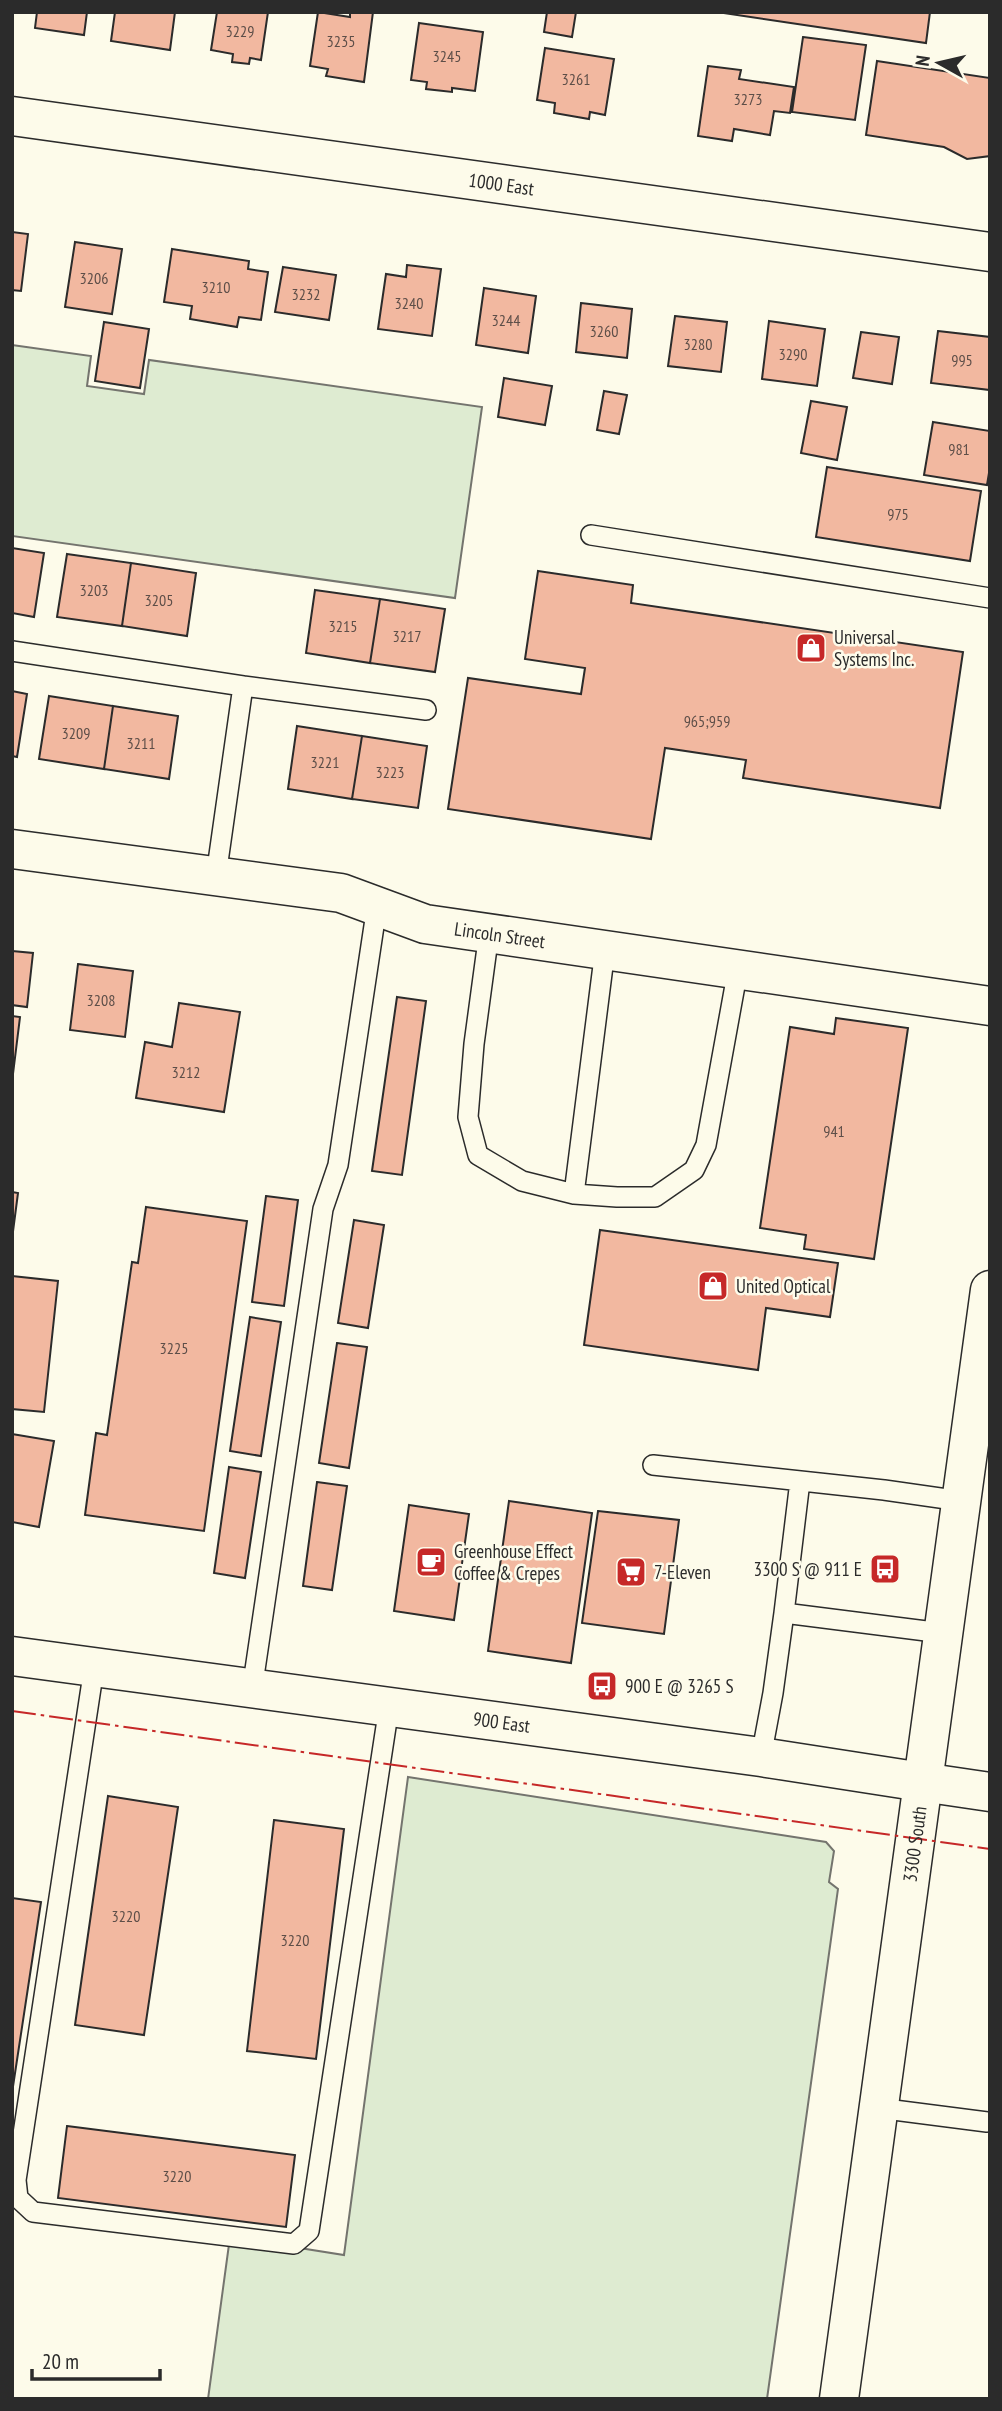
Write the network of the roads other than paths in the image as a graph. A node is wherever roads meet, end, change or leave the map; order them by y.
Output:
1 (12, 116) edge
2 (990, 252) edge
3 (591, 535) dead end
4 (990, 598) edge
5 (12, 651) edge
6 (243, 686) junction
7 (426, 710) dead end
8 (12, 849) edge
9 (216, 876) junction
10 (377, 906) junction
11 (489, 933) junction
12 (605, 950) junction
13 (737, 969) junction
14 (990, 1006) edge
15 (574, 1194) junction
16 (990, 1290) edge
17 (984, 1385) edge
18 (653, 1465) dead end
19 (800, 1481) junction
20 (961, 1501) junction
21 (784, 1613) junction
22 (942, 1633) junction
23 (12, 1656) edge
24 (94, 1668) junction
25 (252, 1690) junction
26 (389, 1707) junction
27 (761, 1758) junction
28 (922, 1782) junction
29 (990, 1792) edge
30 (878, 2108) junction
31 (987, 2122) dead end
32 (839, 2399) edge

1 - 2 street, 1000 East
3 - 4 lane
5 - 6 lane
6 - 7 lane
6 - 9 lane
8 - 9 street, Lincoln Street
9 - 10 street, Lincoln Street
10 - 11 street, Lincoln Street
10 - 25 lane
11 - 12 street, Lincoln Street
11 - 15 lane
12 - 13 street, Lincoln Street
12 - 15 lane
13 - 14 street, Lincoln Street
13 - 15 lane
16 - 17 street, 3300 South
17 - 20 street, 3300 South
18 - 19 lane
19 - 20 lane
19 - 21 lane
20 - 22 street, 3300 South
21 - 22 lane
21 - 27 lane
22 - 28 street, 3300 South
23 - 24 street, 900 East
24 - 25 street, 900 East
24 - 26 lane
25 - 26 street, 900 East
26 - 27 street, 900 East
27 - 28 street, 900 East
28 - 29 street, 900 East
28 - 30 street, 3300 South
30 - 31 lane
30 - 32 street, 3300 South

